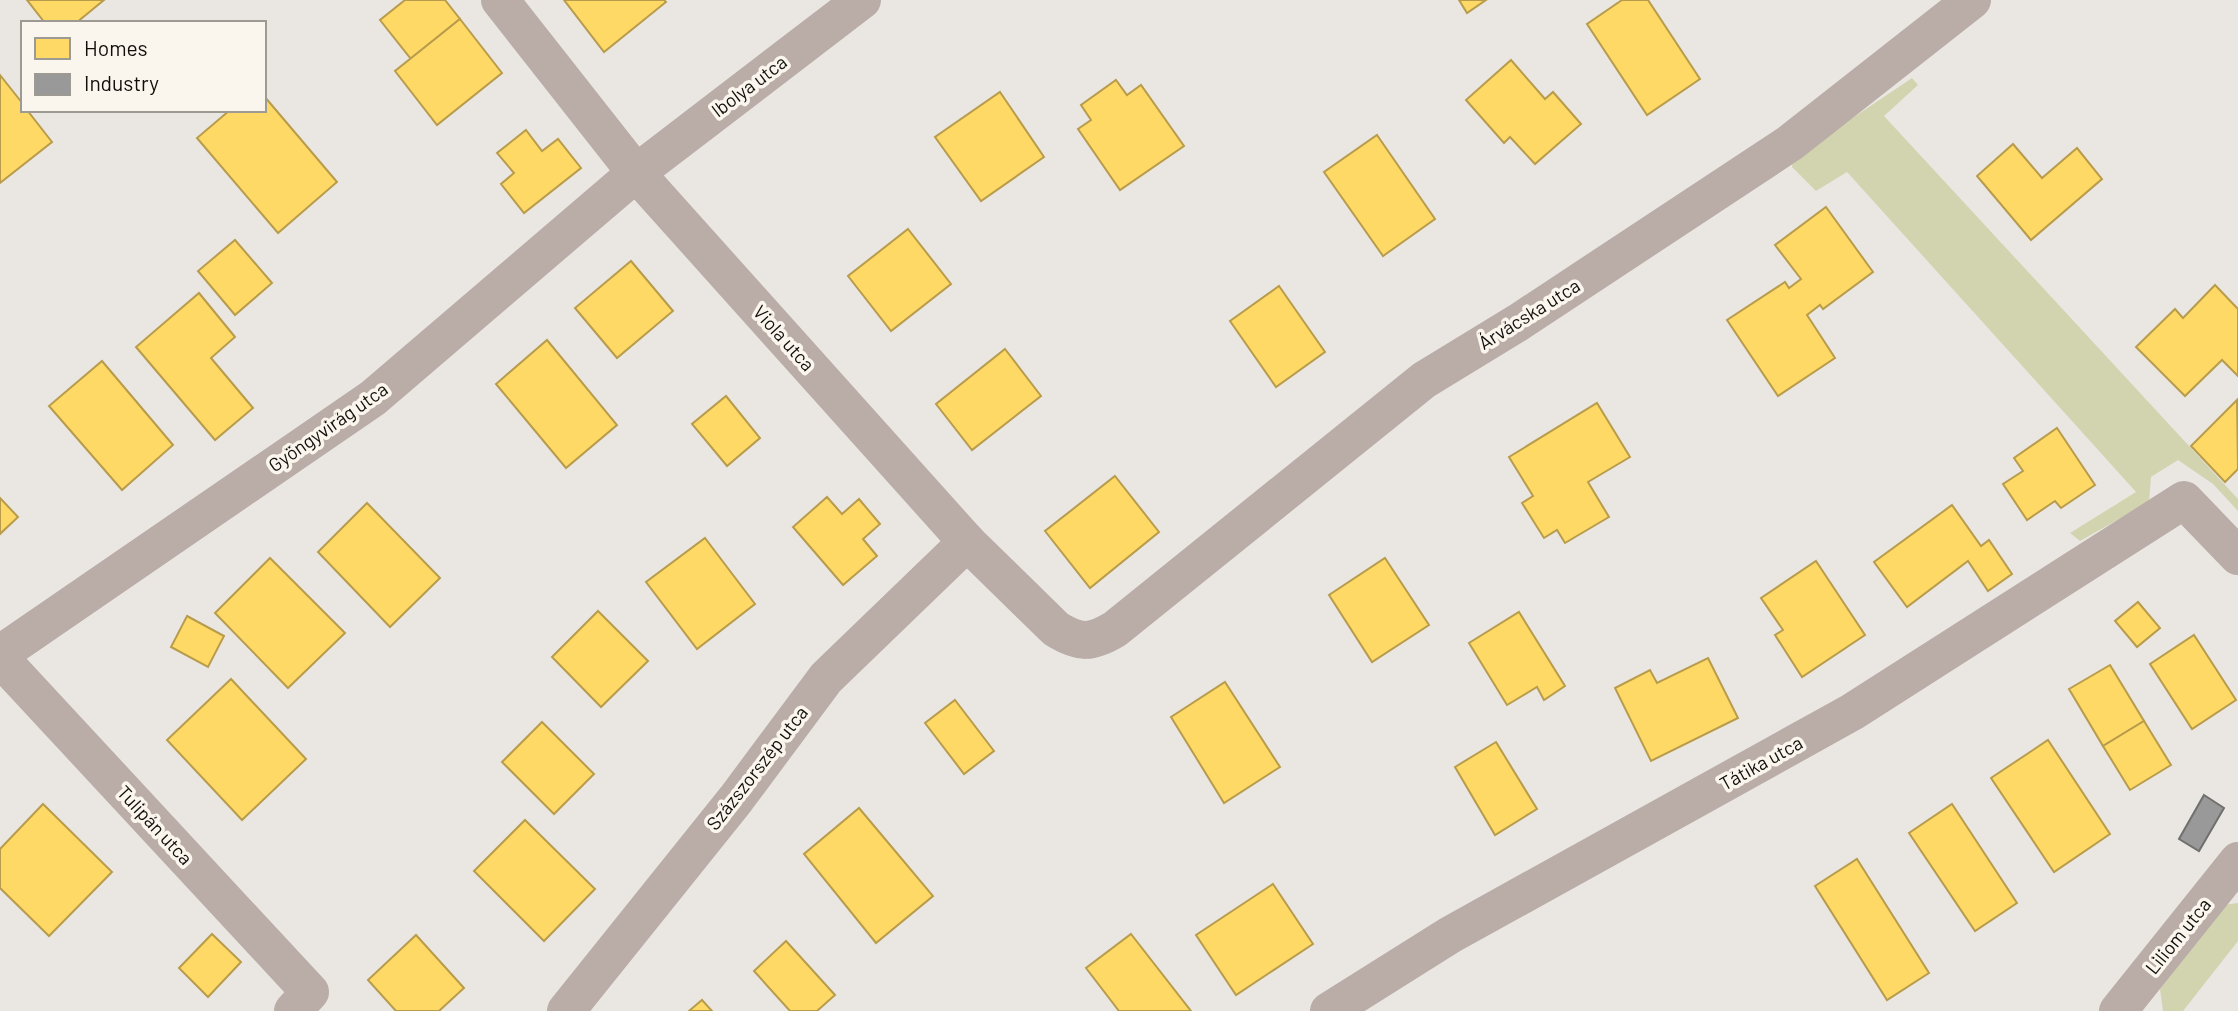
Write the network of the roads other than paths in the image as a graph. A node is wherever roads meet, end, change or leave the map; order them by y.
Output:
1 (500, 0) edge
2 (862, 0) edge
3 (1972, 0) edge
4 (636, 173) junction
5 (967, 542) junction
6 (2238, 556) edge
7 (1096, 641) joint
8 (0, 656) edge
9 (2238, 861) edge
10 (301, 1001) edge
11 (566, 1011) edge
12 (1329, 1011) edge
13 (2118, 1011) edge

1 - 4 street, Viola utca
2 - 4 street, Ibolya utca
3 - 7 street, Árvácska utca
4 - 5 street, Viola utca
4 - 8 street, Gyöngyvirág utca
5 - 7 street, Viola utca
5 - 11 street, Százszorszép utca
6 - 12 street, Tátika utca
8 - 10 street, Tulipán utca
9 - 13 street, Liliom utca

